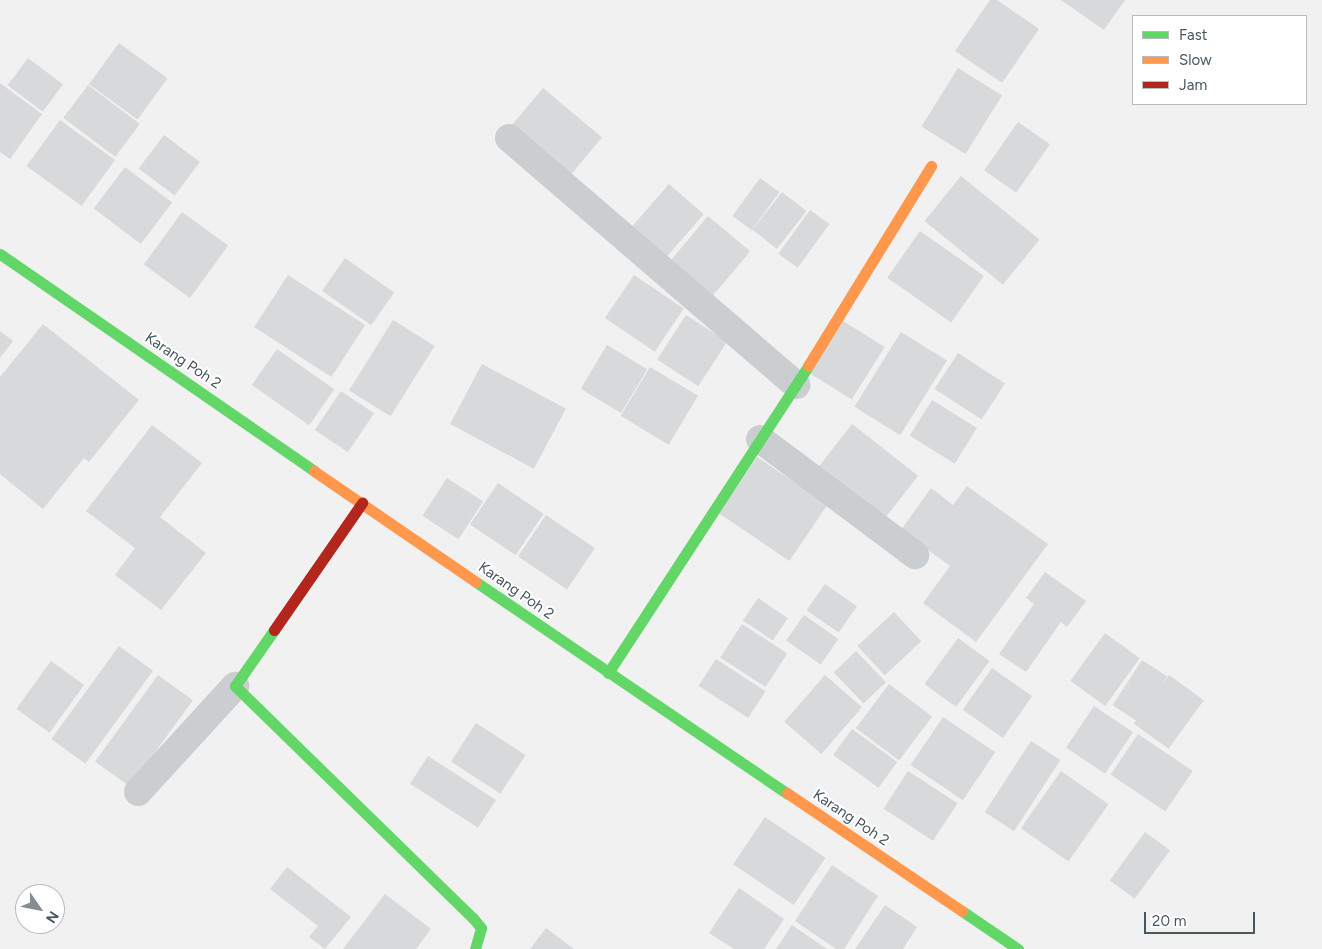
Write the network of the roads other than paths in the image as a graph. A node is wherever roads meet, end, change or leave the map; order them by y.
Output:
1 (509, 138) dead end
2 (931, 166) dead end
3 (0, 254) edge
4 (796, 385) junction
5 (760, 439) junction
6 (362, 503) junction
7 (916, 555) dead end
8 (608, 673) junction
9 (235, 686) junction
10 (138, 792) dead end
11 (475, 949) edge
12 (1018, 949) edge

1 - 4 street
2 - 4 street
3 - 6 street, Karang Poh 2
4 - 5 street
5 - 7 street
5 - 8 street
6 - 8 street, Karang Poh 2
6 - 9 street
8 - 12 street, Karang Poh 2
9 - 10 street
9 - 11 street

